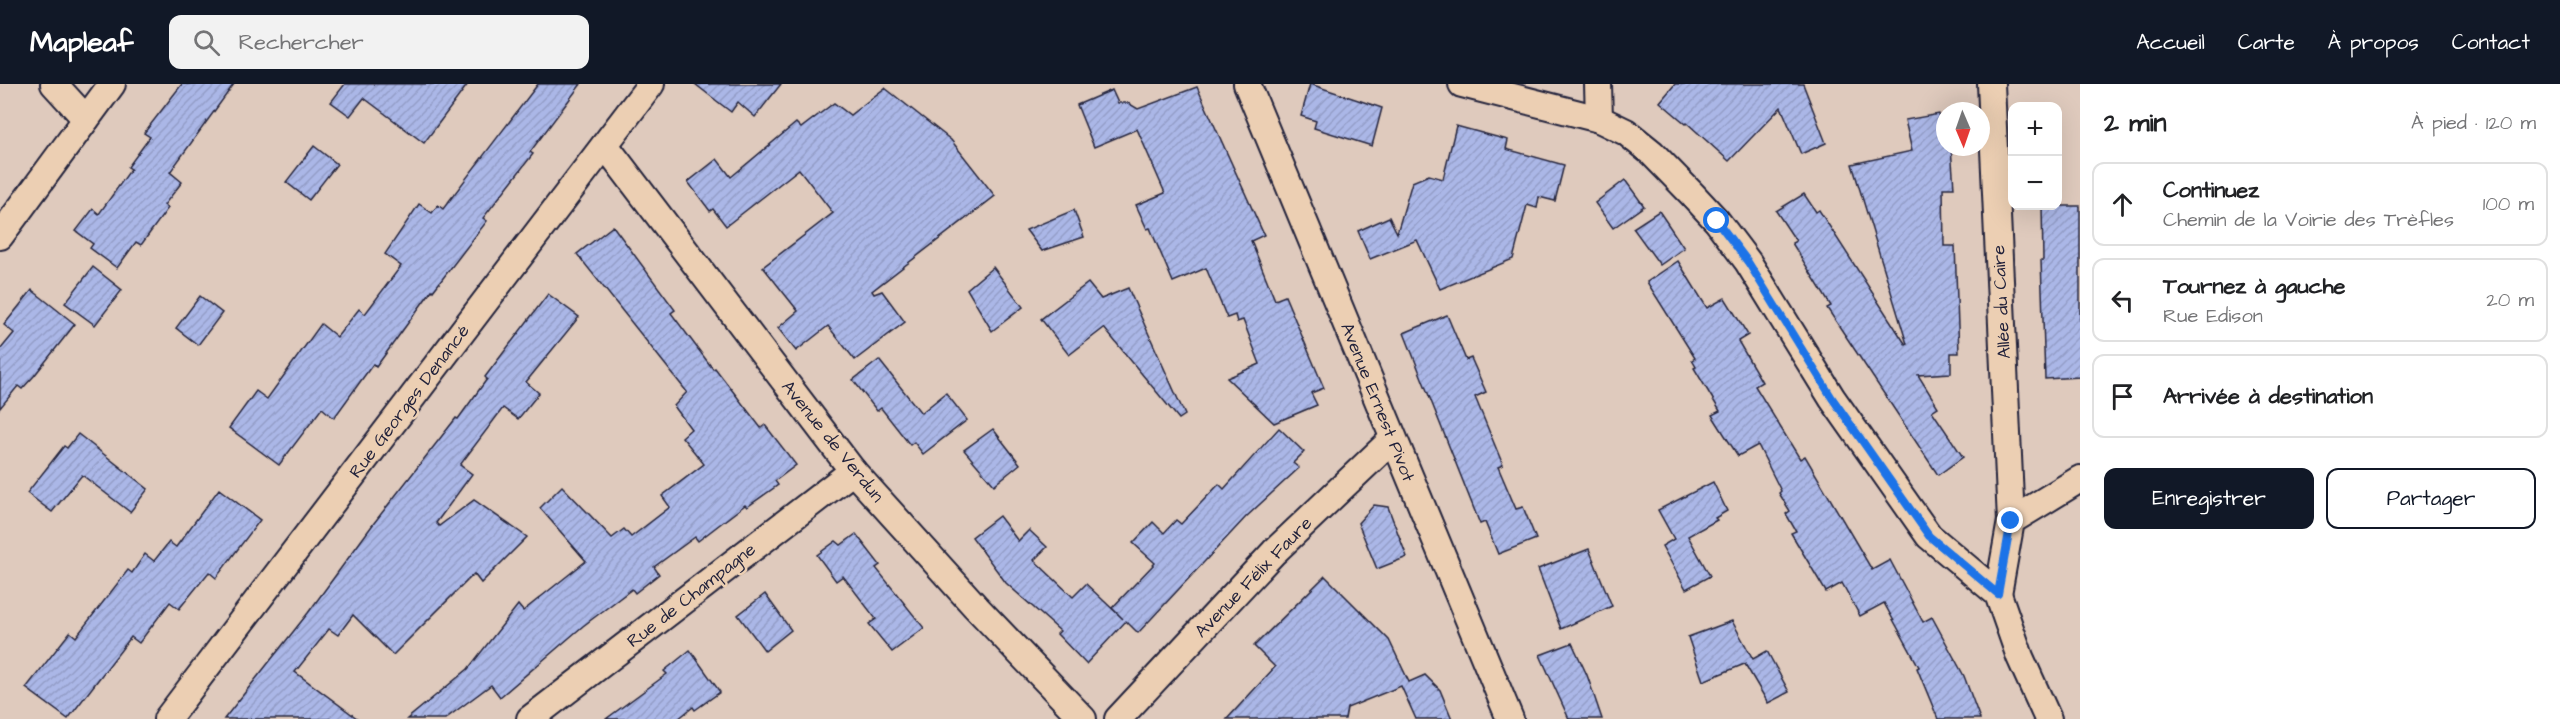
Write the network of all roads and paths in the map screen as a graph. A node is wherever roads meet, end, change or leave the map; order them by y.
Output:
1 (54, 84) edge
2 (112, 84) edge
3 (651, 84) edge
4 (1247, 84) edge
5 (1462, 84) edge
6 (1598, 84) edge
7 (1991, 84) edge
8 (86, 119) junction
9 (1599, 119) junction
10 (605, 145) junction
11 (0, 236) edge
12 (1393, 439) junction
13 (852, 471) junction
14 (2080, 479) edge
15 (2011, 521) junction
16 (1998, 594) junction
17 (167, 719) edge
18 (530, 719) edge
19 (1083, 719) edge
20 (1118, 719) edge
21 (1510, 719) edge
22 (2048, 719) edge

1 - 8 street
2 - 8 street
3 - 10 street, Rue Georges Denancé
4 - 12 street, Avenue Ernest Pivot
5 - 9 street
6 - 9 street
7 - 15 street, Allée du Caire
8 - 11 street
9 - 16 street
10 - 13 street, Avenue de Verdun
10 - 17 street, Rue Georges Denancé
12 - 20 street, Avenue Félix Faure
12 - 21 street, Avenue Ernest Pivot
13 - 18 street, Rue de Champagne
13 - 19 street, Avenue de Verdun
14 - 15 street
15 - 16 street, Allée du Caire
16 - 22 street

